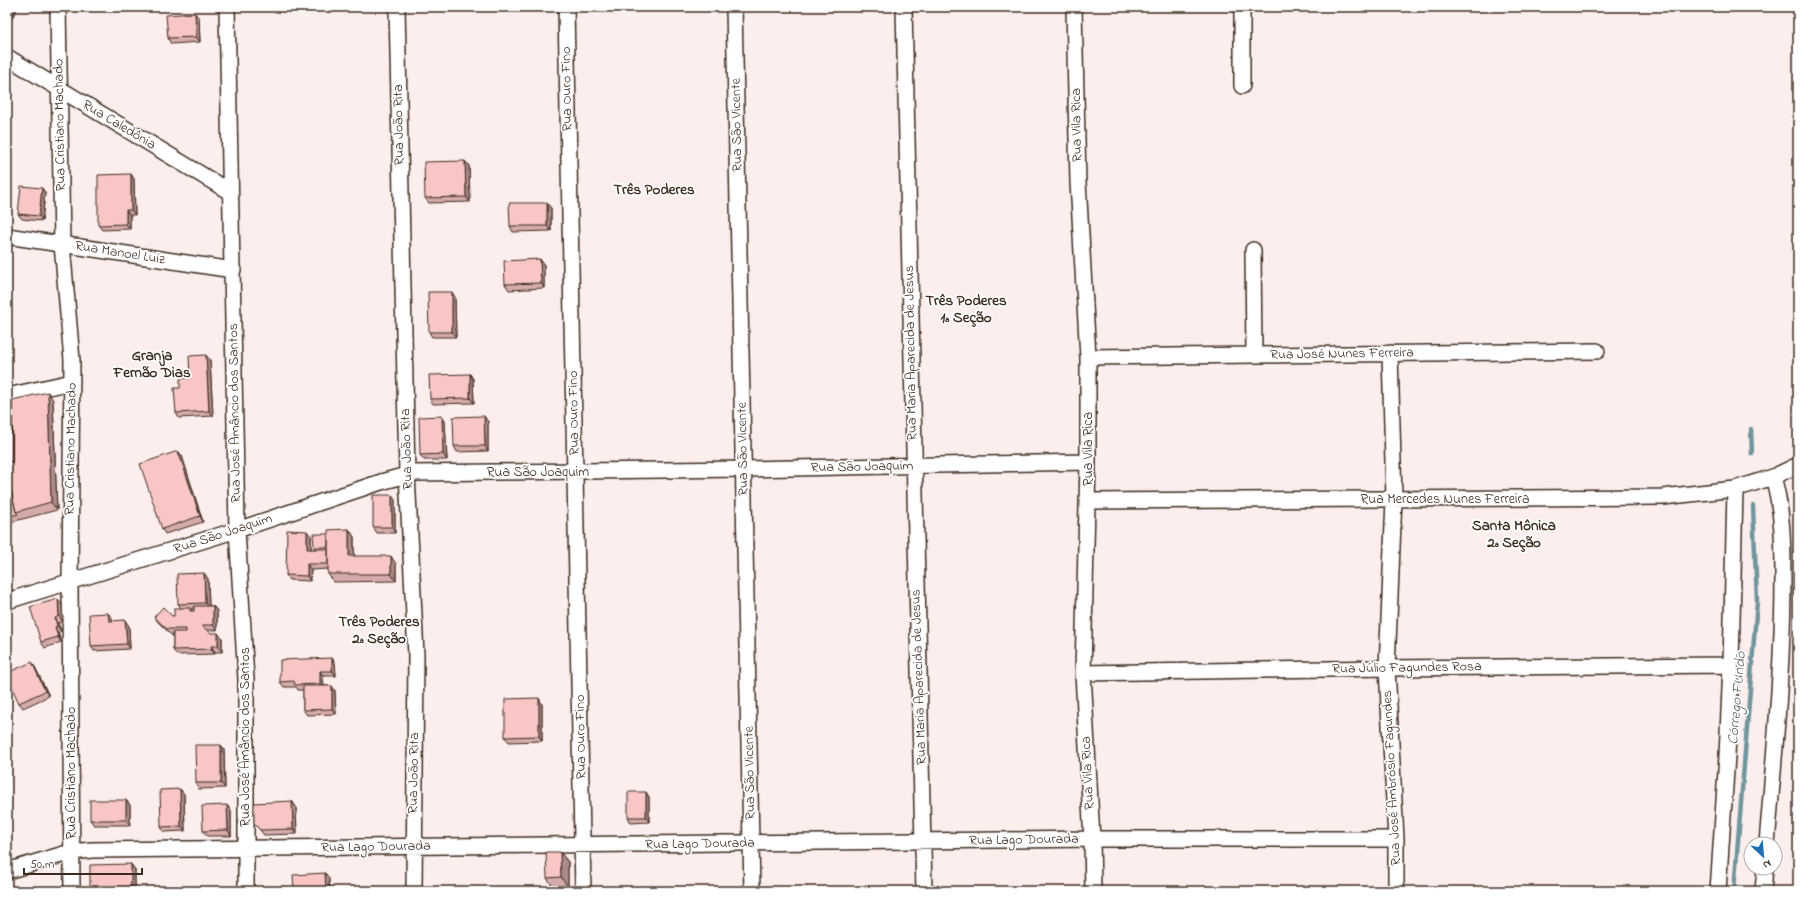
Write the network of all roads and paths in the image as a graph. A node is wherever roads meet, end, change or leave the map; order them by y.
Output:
1 (58, 7) edge
2 (227, 7) edge
3 (397, 7) edge
4 (566, 7) edge
5 (734, 7) edge
6 (904, 7) edge
7 (1074, 7) edge
8 (1242, 7) edge
9 (7, 57) edge
10 (1242, 86) dead end
11 (59, 89) junction
12 (230, 192) junction
13 (7, 236) edge
14 (62, 244) junction
15 (1253, 250) dead end
16 (233, 270) junction
17 (1597, 351) dead end
18 (1390, 354) junction
19 (1254, 355) junction
20 (1088, 357) junction
21 (72, 382) junction
22 (7, 396) edge
23 (1088, 462) junction
24 (1798, 465) edge
25 (914, 466) junction
26 (744, 469) junction
27 (576, 472) junction
28 (407, 474) junction
29 (1763, 481) junction
30 (1735, 489) junction
31 (1394, 499) junction
32 (1087, 502) junction
33 (237, 530) junction
34 (70, 582) junction
35 (7, 601) edge
36 (1731, 665) junction
37 (1387, 668) junction
38 (1083, 674) junction
39 (1768, 836) edge
40 (1396, 839) junction
41 (1092, 840) junction
42 (924, 841) junction
43 (752, 843) junction
44 (584, 845) junction
45 (413, 847) junction
46 (245, 849) junction
47 (71, 852) junction
48 (7, 871) edge
49 (1764, 876) edge
50 (72, 891) edge
51 (246, 891) edge
52 (414, 891) edge
53 (583, 891) edge
54 (752, 891) edge
55 (924, 891) edge
56 (1093, 891) edge
57 (1396, 891) edge
58 (1718, 891) edge
59 (1763, 891) edge

1 - 11 street, Rua Cristiano Machado
2 - 12 street, Rua José Amâncio dos Santos
3 - 28 street, Rua João Rita
4 - 27 street, Rua Ouro Fino
5 - 26 street, Rua São Vicente
6 - 25 street, Rua Maria Aparecida de Jesus
7 - 20 street, Rua Vila Rica
8 - 10 street
9 - 11 street, Rua Caledônia
11 - 12 street, Rua Caledônia
11 - 14 street, Rua Cristiano Machado
12 - 16 street, Rua José Amâncio dos Santos
13 - 14 street, Rua Manoel Luiz
14 - 16 street, Rua Manoel Luiz
14 - 21 street, Rua Cristiano Machado
15 - 19 street
16 - 33 street, Rua José Amâncio dos Santos
17 - 18 street, Rua José Nunes Ferreira
18 - 19 street, Rua José Nunes Ferreira
18 - 31 street, Rua José Ambrósio Fagundes
19 - 20 street, Rua José Nunes Ferreira
20 - 23 street, Rua Vila Rica
21 - 22 street
21 - 34 street, Rua Cristiano Machado
23 - 25 street, Rua São Joaquim
23 - 32 street, Rua Vila Rica
24 - 29 street, Rua Mercedes Nunes Ferreira
25 - 26 street, Rua São Joaquim
25 - 42 street, Rua Maria Aparecida de Jesus
26 - 27 street, Rua São Joaquim
26 - 43 street, Rua São Vicente
27 - 28 street, Rua São Joaquim
27 - 44 street, Rua Ouro Fino
28 - 33 street, Rua São Joaquim
28 - 45 street, Rua João Rita
29 - 30 street, Rua Mercedes Nunes Ferreira
29 - 39 street
30 - 31 street, Rua Mercedes Nunes Ferreira
30 - 36 street
31 - 32 street, Rua Mercedes Nunes Ferreira
31 - 37 street, Rua José Ambrósio Fagundes
32 - 38 street, Rua Vila Rica
33 - 34 street, Rua São Joaquim
33 - 46 street, Rua José Amâncio dos Santos
34 - 35 street, Rua São Joaquim
34 - 47 street, Rua Cristiano Machado
36 - 37 street, Rua Júlio Fagundes Rosa
36 - 58 street
37 - 38 street, Rua Júlio Fagundes Rosa
37 - 40 street, Rua José Ambrósio Fagundes
38 - 41 street, Rua Vila Rica
40 - 41 street, Rua Lago Dourada
40 - 57 street, Rua José Ambrósio Fagundes
41 - 42 street, Rua Lago Dourada
41 - 56 street, Rua Vila Rica
42 - 43 street, Rua Lago Dourada
42 - 55 street, Rua Maria Aparecida de Jesus
43 - 44 street, Rua Lago Dourada
43 - 54 street, Rua São Vicente
44 - 45 street, Rua Lago Dourada
44 - 53 street, Rua Ouro Fino
45 - 46 street, Rua Lago Dourada
45 - 52 street, Rua João Rita
46 - 47 street, Rua Lago Dourada
46 - 51 street, Rua José Amâncio dos Santos
47 - 48 street, Rua Lago Dourada
47 - 50 street, Rua Cristiano Machado
49 - 59 street

